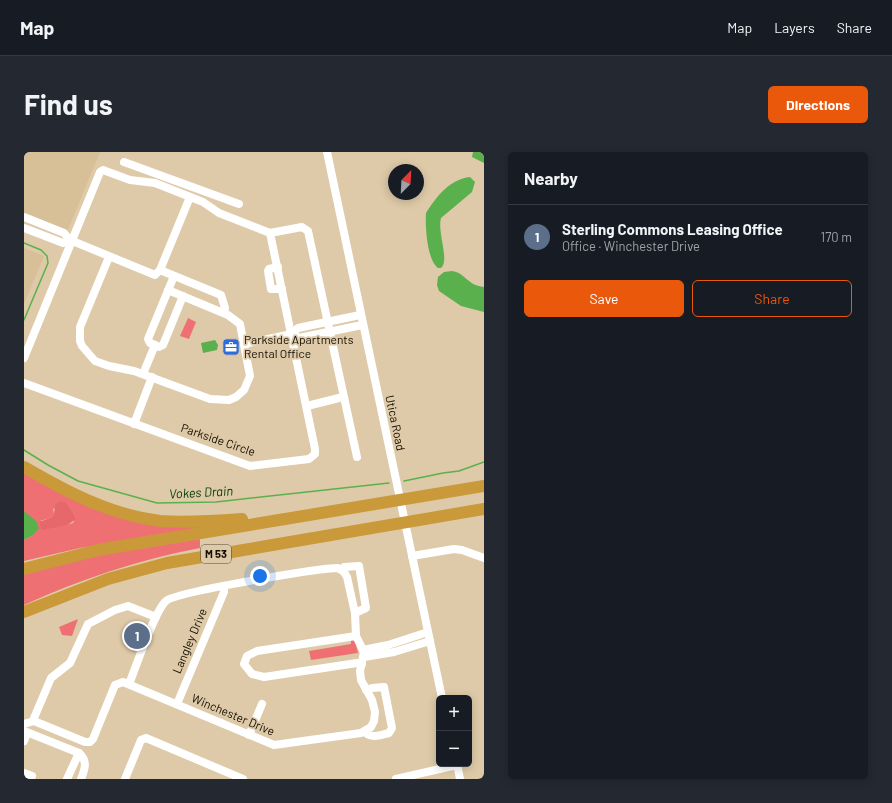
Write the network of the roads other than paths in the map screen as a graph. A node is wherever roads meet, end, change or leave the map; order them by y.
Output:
1 (326, 152) edge
2 (124, 162) dead end
3 (154, 174) junction
4 (152, 182) junction
5 (207, 193) junction
6 (190, 196) junction
7 (203, 202) junction
8 (239, 204) dead end
9 (24, 217) edge
10 (24, 228) edge
11 (270, 233) junction
12 (70, 240) junction
13 (109, 257) junction
14 (160, 270) junction
15 (174, 276) junction
16 (168, 290) junction
17 (183, 296) junction
18 (224, 313) junction
19 (360, 315) junction
20 (327, 323) junction
21 (362, 325) junction
22 (328, 331) junction
23 (292, 334) junction
24 (244, 344) junction
25 (155, 345) junction
26 (24, 358) edge
27 (143, 374) junction
28 (152, 377) junction
29 (24, 383) edge
30 (343, 397) junction
31 (306, 406) junction
32 (134, 424) junction
33 (357, 457) dead end
34 (24, 467) edge
35 (484, 486) edge
36 (484, 509) edge
37 (304, 516) junction
38 (412, 556) junction
39 (484, 558) edge
40 (24, 569) edge
41 (342, 570) junction
42 (224, 586) junction
43 (48, 603) junction
44 (24, 612) edge
45 (355, 613) junction
46 (24, 616) edge
47 (156, 617) junction
48 (428, 632) junction
49 (356, 636) junction
50 (430, 641) junction
51 (363, 656) junction
52 (129, 684) junction
53 (366, 690) junction
54 (441, 695) edge
55 (177, 704) junction
56 (262, 704) dead end
57 (34, 721) junction
58 (24, 724) edge
59 (26, 732) edge
60 (364, 732) junction
61 (249, 735) junction
62 (24, 741) edge
63 (79, 753) junction
64 (445, 767) edge
65 (458, 767) edge
66 (24, 773) edge
67 (32, 776) dead end
68 (67, 779) edge
69 (81, 779) edge
70 (125, 779) edge
71 (244, 779) edge
72 (396, 779) edge
73 (460, 779) edge

1 - 19 street, Utica Road
2 - 3 street
3 - 4 street
3 - 5 street
4 - 6 street
4 - 12 street
5 - 7 street
5 - 8 street
6 - 7 street
6 - 14 street
7 - 11 street
9 - 12 street
10 - 12 street
11 - 20 street
11 - 23 street, Parkside Circle
12 - 13 street
12 - 26 street
13 - 14 street
13 - 27 street
14 - 15 street
15 - 16 street
15 - 18 street
16 - 17 street
16 - 25 street
17 - 18 street
17 - 25 street
18 - 24 street
19 - 20 street
19 - 21 street, Utica Road
20 - 22 street
20 - 23 street
21 - 22 street
21 - 38 street, Utica Road
22 - 23 street
22 - 30 street
23 - 24 street
23 - 31 street, Parkside Circle
24 - 28 street
25 - 27 street
27 - 28 street
28 - 32 street
29 - 32 street, Parkside Circle
30 - 31 street
30 - 33 street
31 - 32 street, Parkside Circle
34 - 37 highway
35 - 37 highway, M 53
36 - 43 highway, M 53
37 - 40 highway, M 53
38 - 39 street
38 - 48 street, Utica Road
41 - 42 street
41 - 45 street
41 - 45 street
42 - 47 street
42 - 55 street, Langley Drive
43 - 44 highway
43 - 46 highway, M 53
45 - 49 street
47 - 52 street
47 - 57 street
48 - 50 street, Utica Road
48 - 51 street
49 - 51 street
49 - 51 street
50 - 51 street
50 - 54 street, Utica Road
51 - 53 street
52 - 55 street, Winchester Drive
52 - 57 street
53 - 60 street
53 - 60 street, Winchester Drive
55 - 61 street, Winchester Drive
56 - 61 street
57 - 58 street
59 - 62 street
59 - 63 street
60 - 61 street, Winchester Drive
63 - 68 street
63 - 69 street
64 - 72 street
65 - 73 street
66 - 67 street
70 - 71 street

